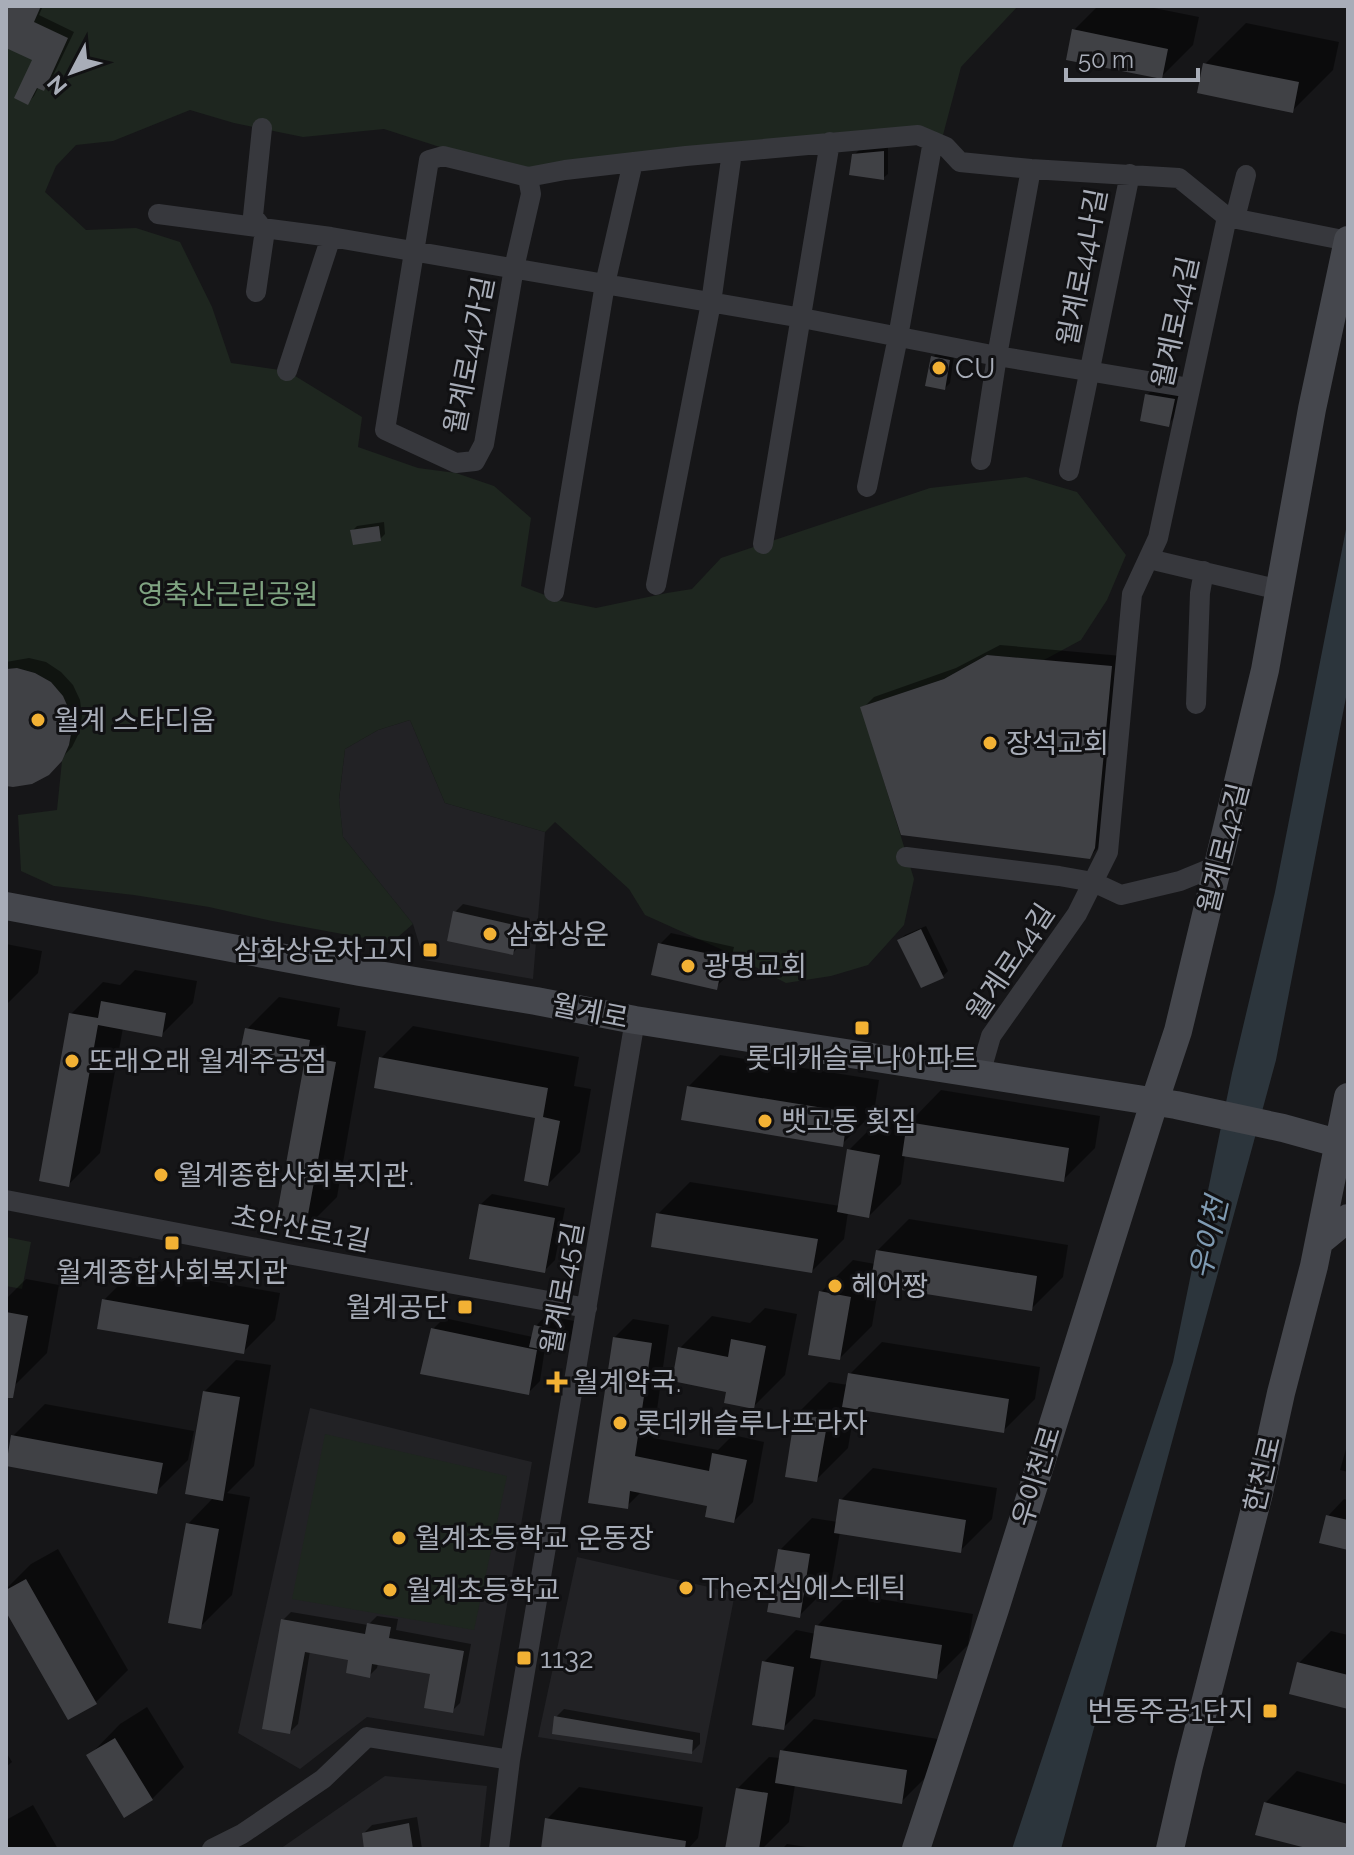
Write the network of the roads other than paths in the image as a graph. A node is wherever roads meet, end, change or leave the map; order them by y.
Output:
1 (262, 128) dead end
2 (933, 141) junction
3 (830, 142) junction
4 (732, 152) junction
5 (633, 162) junction
6 (1031, 169) junction
7 (1130, 174) junction
8 (1246, 175) dead end
9 (528, 177) junction
10 (158, 214) dead end
11 (1231, 217) junction
12 (262, 228) junction
13 (331, 237) junction
14 (1348, 240) edge
15 (414, 251) junction
16 (514, 268) junction
17 (605, 284) junction
18 (256, 292) dead end
19 (711, 303) junction
20 (802, 318) junction
21 (898, 337) junction
22 (997, 356) junction
23 (287, 371) dead end
24 (1090, 372) junction
25 (1190, 388) junction
26 (981, 460) dead end
27 (1069, 471) dead end
28 (867, 487) dead end
29 (763, 544) dead end
30 (1149, 559) junction
31 (1204, 571) junction
32 (656, 585) dead end
33 (1280, 590) junction
34 (554, 592) dead end
35 (1196, 704) dead end
36 (906, 857) dead end
37 (1219, 865) junction
38 (1093, 882) junction
39 (6, 906) edge
40 (635, 1020) junction
41 (980, 1074) junction
42 (1348, 1097) edge
43 (1165, 1104) junction
44 (1344, 1145) edge
45 (6, 1200) edge
46 (1348, 1218) edge
47 (1319, 1242) junction
48 (587, 1308) junction
49 (510, 1760) junction
50 (212, 1849) edge
51 (499, 1849) edge
52 (916, 1849) edge
53 (1170, 1849) edge

1 - 12 street
2 - 3 street, 월계로44나길
2 - 6 street, 월계로44나길
2 - 21 street
3 - 4 street, 월계로44나길
3 - 20 street
4 - 5 street, 월계로44나길
4 - 19 street
5 - 9 street, 월계로44나길
5 - 17 street
6 - 7 street, 월계로44나길
6 - 22 street
7 - 11 street, 월계로44나길
7 - 24 street, 월계로44나길
8 - 11 street, 월계로44길
9 - 15 street, 월계로44나길
9 - 16 street
10 - 12 street, 월계로44가길
11 - 14 street
11 - 25 street, 월계로44길
12 - 13 street, 월계로44가길
12 - 18 street
13 - 15 street, 월계로44가길
13 - 23 street
14 - 33 main road, 월계로42길
15 - 16 street, 월계로44가길
15 - 16 street, 월계로44가길
16 - 17 street, 월계로44가길
17 - 19 street, 월계로44가길
17 - 34 street
19 - 20 street, 월계로44가길
19 - 32 street
20 - 21 street, 월계로44가길
20 - 29 street
21 - 22 street, 월계로44가길
21 - 28 street
22 - 24 street, 월계로44가길
22 - 26 street
24 - 25 street, 월계로44가길
24 - 27 street
25 - 30 street, 월계로44길
30 - 31 street
30 - 38 street, 월계로44길
31 - 33 street
31 - 35 street
33 - 37 main road, 월계로42길
36 - 38 street, 월계로44길
37 - 38 street, 월계로44길
37 - 43 main road, 월계로42길
38 - 41 street, 월계로44길
39 - 40 main road, 월계로
40 - 41 main road, 월계로
40 - 48 street, 월계로45길
41 - 43 main road, 월계로
42 - 44 main road, 한천로
43 - 44 main road, 월계로
43 - 52 main road, 우이천로
44 - 47 main road, 한천로
45 - 48 street, 초안산로1길
46 - 47 main road
47 - 53 main road, 한천로
48 - 49 street, 월계로45길
49 - 50 street
49 - 51 street, 월계로45길

